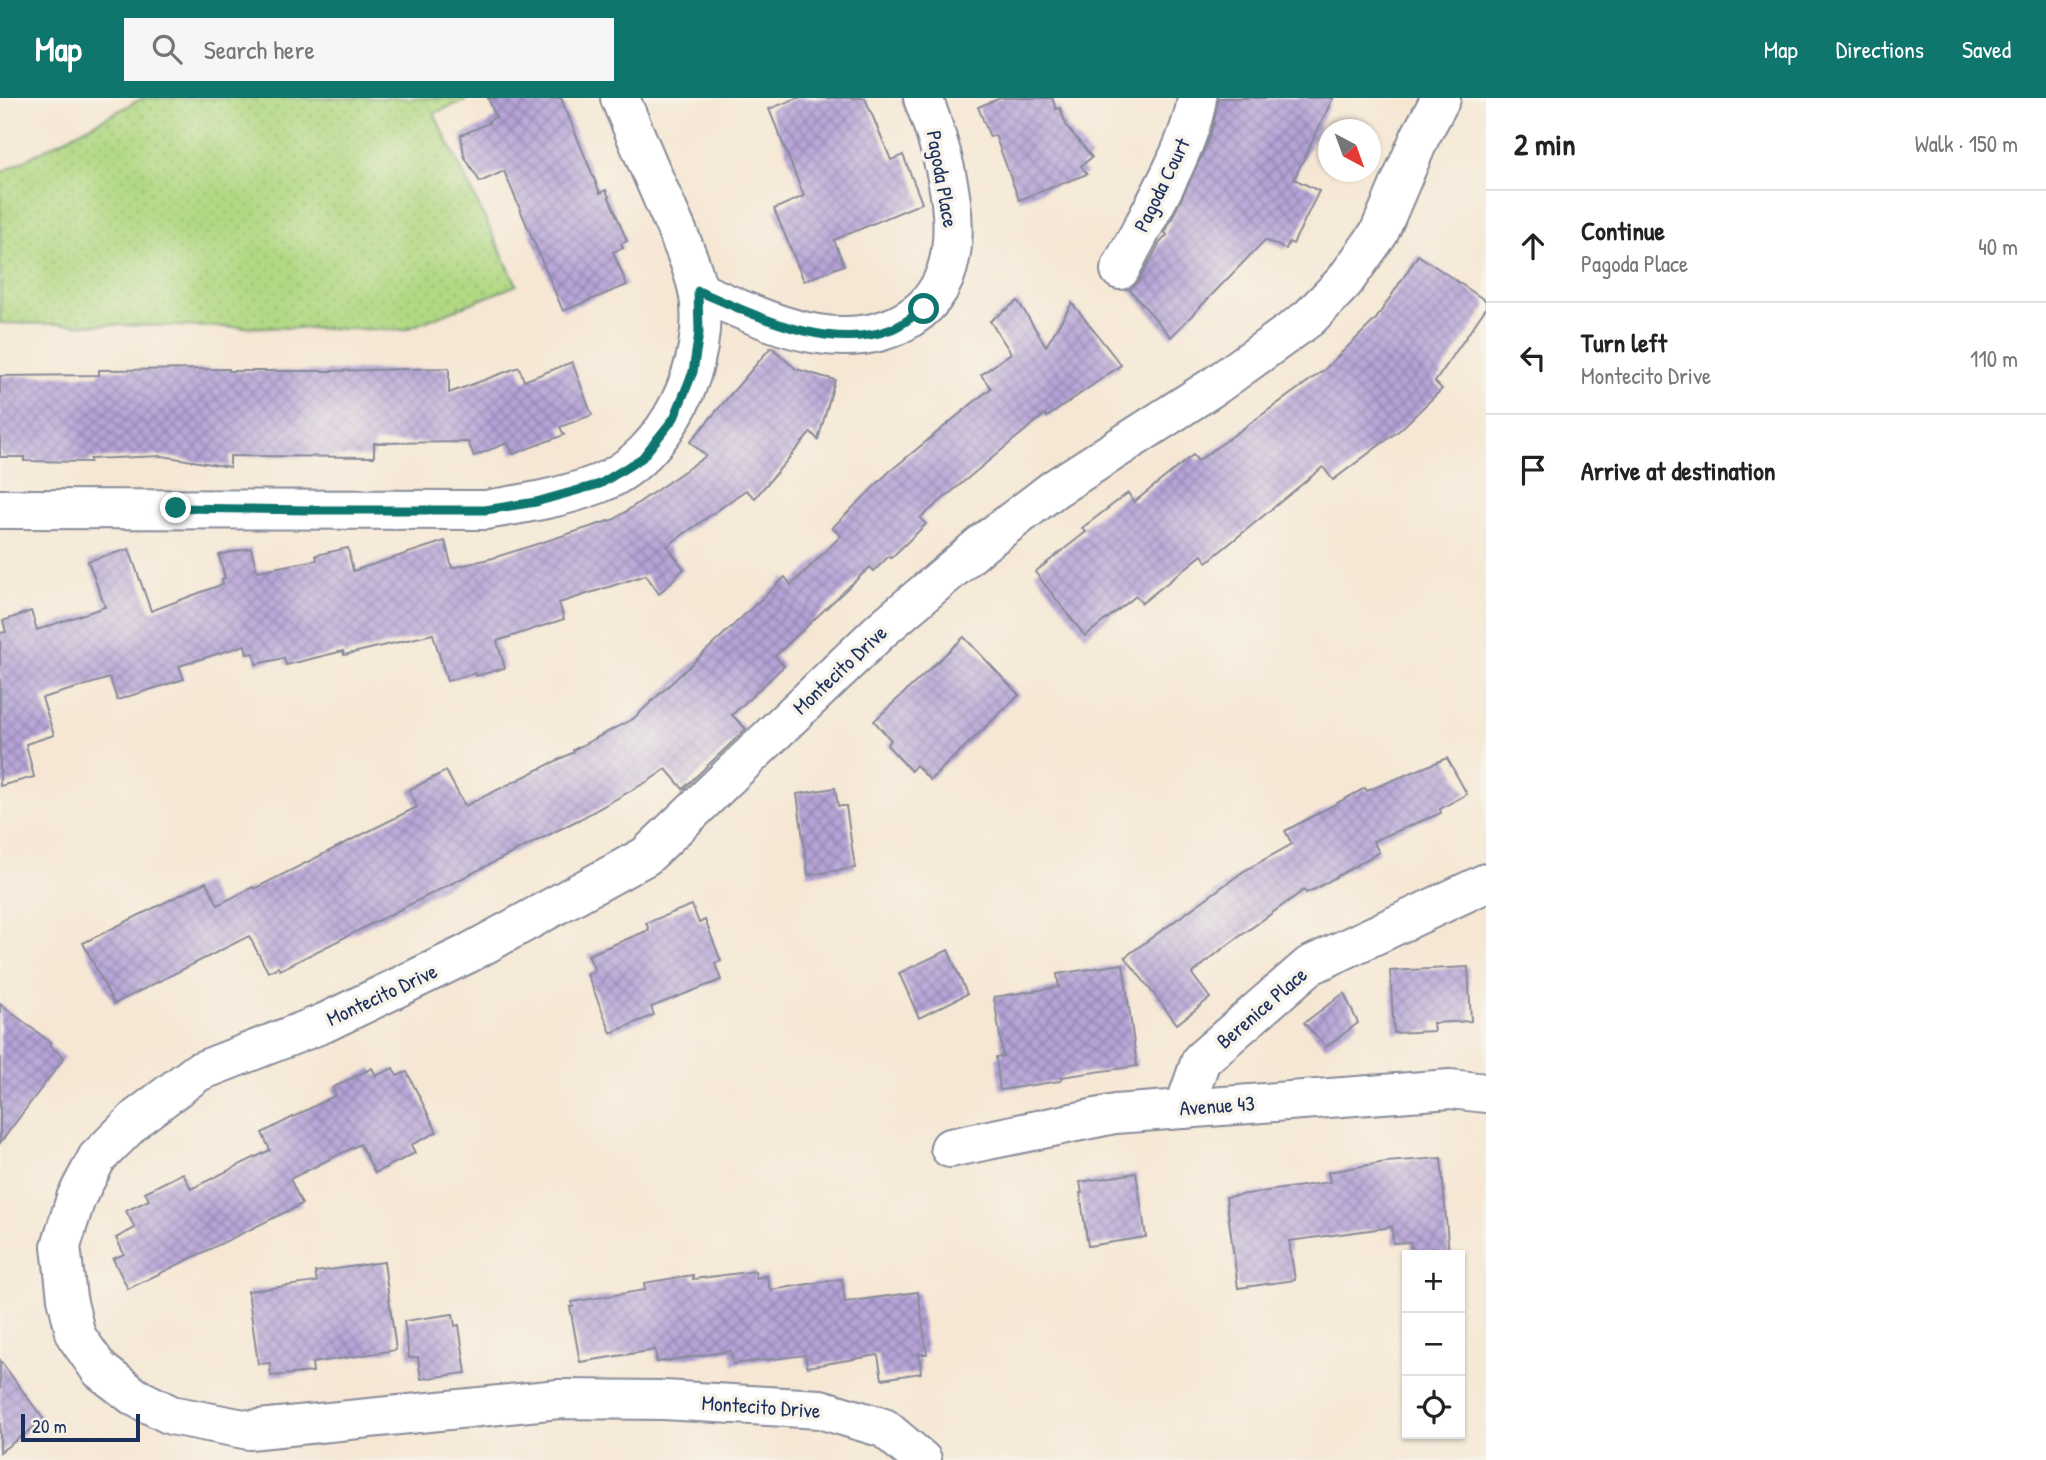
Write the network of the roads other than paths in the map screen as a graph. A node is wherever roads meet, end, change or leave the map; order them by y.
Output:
1 (620, 98) edge
2 (923, 98) edge
3 (1197, 98) edge
4 (1441, 98) edge
5 (1120, 270) dead end
6 (698, 291) junction
7 (0, 509) edge
8 (1486, 883) edge
9 (1486, 1093) edge
10 (1184, 1109) junction
11 (950, 1148) dead end
12 (922, 1460) edge

1 - 6 street
2 - 6 street, Pagoda Place
3 - 5 street, Pagoda Court
4 - 12 street, Montecito Drive
6 - 7 street
8 - 10 street, Berenice Place
9 - 10 street, Avenue 43
10 - 11 street, Avenue 43

